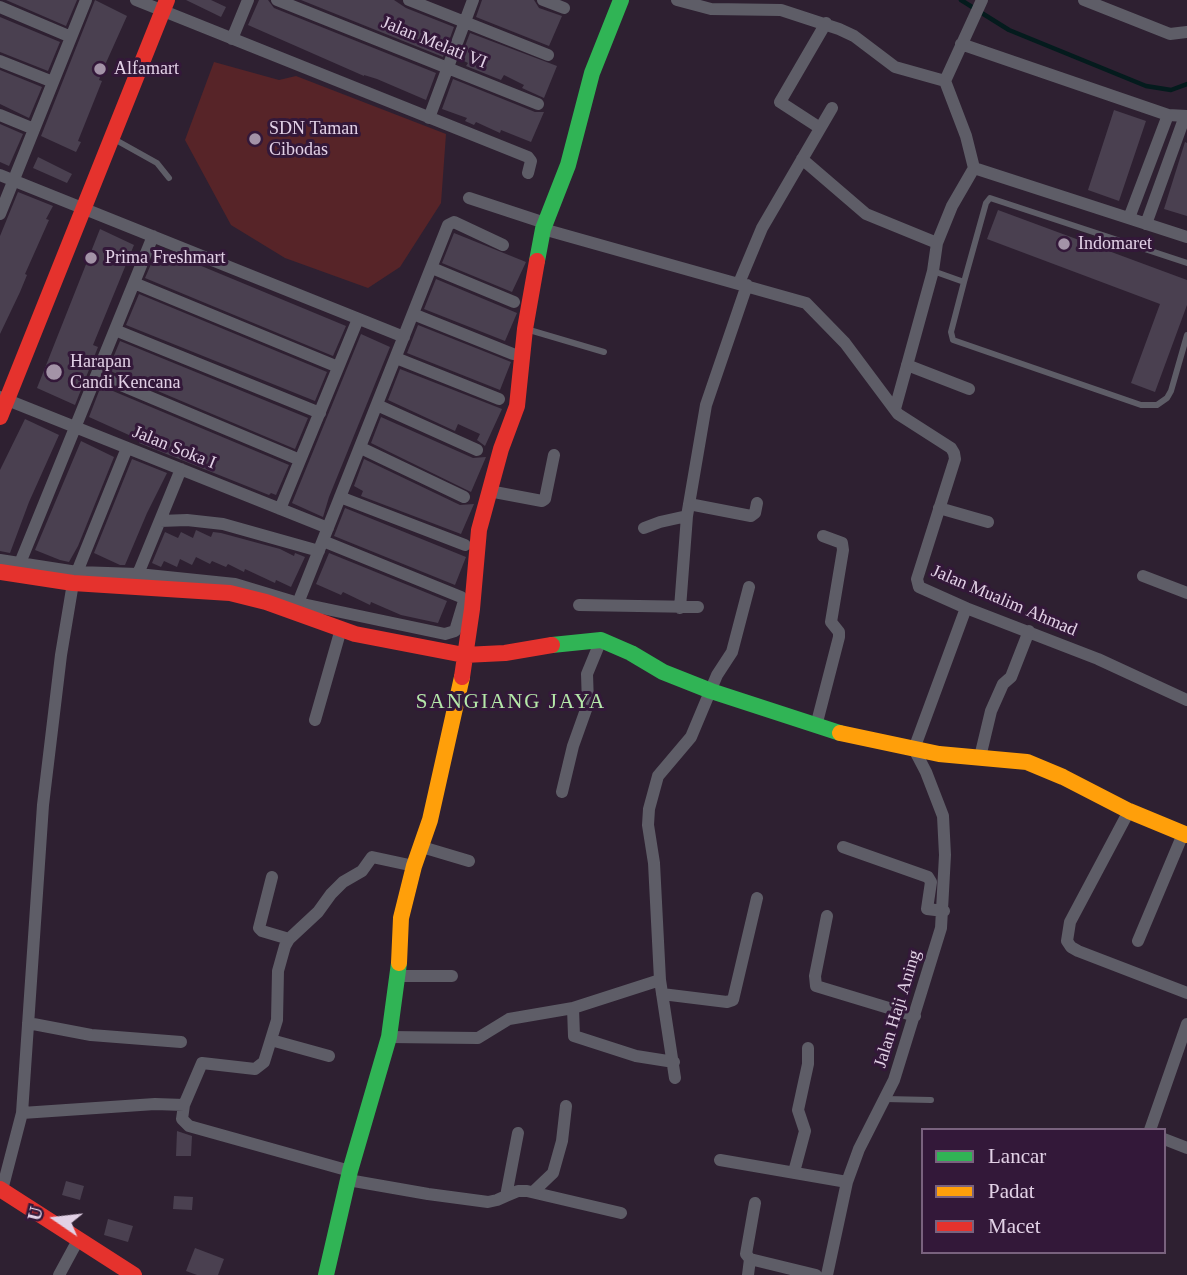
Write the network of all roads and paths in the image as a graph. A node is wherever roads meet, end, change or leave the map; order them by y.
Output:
1 (86, 0) edge
2 (136, 0) edge
3 (248, 0) edge
4 (277, 0) edge
5 (409, 0) edge
6 (473, 0) edge
7 (543, 0) edge
8 (621, 0) edge
9 (677, 0) edge
10 (982, 0) edge
11 (1084, 0) edge
12 (165, 5) edge
13 (782, 5) edge
14 (0, 7) edge
15 (564, 8) dead end
16 (464, 22) junction
17 (826, 23) junction
18 (1187, 32) edge
19 (71, 37) junction
20 (232, 39) junction
21 (961, 44) junction
22 (548, 55) dead end
23 (0, 61) edge
24 (448, 68) junction
25 (945, 81) junction
26 (53, 82) junction
27 (538, 104) dead end
28 (832, 108) dead end
29 (0, 115) edge
30 (1168, 115) junction
31 (1186, 116) edge
32 (429, 118) junction
33 (820, 128) junction
34 (34, 129) junction
35 (112, 138) junction
36 (802, 159) junction
37 (974, 168) junction
38 (528, 173) dead end
39 (0, 175) edge
40 (169, 178) dead end
41 (14, 180) junction
42 (469, 198) dead end
43 (84, 208) junction
44 (0, 214) edge
45 (1129, 218) junction
46 (1146, 224) junction
47 (544, 226) junction
48 (153, 236) junction
49 (1187, 237) edge
50 (936, 243) junction
51 (503, 245) dead end
52 (1187, 263) edge
53 (432, 268) junction
54 (933, 271) junction
55 (964, 282) junction
56 (134, 283) junction
57 (743, 284) junction
58 (514, 302) dead end
59 (413, 314) junction
60 (358, 319) junction
61 (525, 329) junction
62 (115, 330) junction
63 (1187, 335) edge
64 (404, 337) junction
65 (604, 352) dead end
66 (513, 354) dead end
67 (396, 358) junction
68 (907, 365) junction
69 (338, 367) junction
70 (97, 375) junction
71 (969, 389) dead end
72 (3, 398) edge
73 (499, 399) dead end
74 (377, 405) junction
75 (895, 409) junction
76 (320, 413) junction
77 (0, 417) edge
78 (76, 427) junction
79 (127, 448) junction
80 (361, 448) junction
81 (477, 450) dead end
82 (554, 455) dead end
83 (300, 460) junction
84 (181, 469) junction
85 (489, 491) junction
86 (340, 497) junction
87 (464, 497) dead end
88 (757, 503) dead end
89 (939, 508) junction
90 (280, 509) junction
91 (688, 510) junction
92 (160, 521) junction
93 (988, 522) dead end
94 (328, 528) junction
95 (644, 528) dead end
96 (823, 536) dead end
97 (465, 545) dead end
98 (321, 546) junction
99 (0, 560) edge
100 (20, 563) junction
101 (0, 572) edge
102 (138, 574) junction
103 (1143, 576) dead end
104 (75, 577) junction
105 (749, 587) dead end
106 (1187, 593) edge
107 (298, 603) junction
108 (579, 605) dead end
109 (698, 607) dead end
110 (680, 608) junction
111 (966, 608) junction
112 (341, 629) junction
113 (1029, 631) junction
114 (601, 640) junction
115 (464, 655) junction
116 (711, 691) junction
117 (1187, 700) edge
118 (315, 720) dead end
119 (816, 726) junction
120 (914, 749) junction
121 (980, 758) junction
122 (562, 792) dead end
123 (1129, 811) junction
124 (1185, 834) edge
125 (422, 846) junction
126 (843, 847) dead end
127 (469, 861) dead end
128 (414, 866) junction
129 (272, 877) dead end
130 (757, 898) dead end
131 (944, 911) junction
132 (827, 916) dead end
133 (289, 939) junction
134 (1138, 941) dead end
135 (398, 976) junction
136 (452, 976) dead end
137 (660, 980) junction
138 (1187, 993) edge
139 (662, 994) junction
140 (573, 1009) junction
141 (915, 1016) junction
142 (28, 1023) junction
143 (1186, 1030) edge
144 (389, 1037) junction
145 (271, 1040) junction
146 (181, 1042) dead end
147 (808, 1048) dead end
148 (329, 1056) dead end
149 (674, 1062) junction
150 (675, 1078) dead end
151 (885, 1099) junction
152 (931, 1100) dead end
153 (184, 1105) junction
154 (566, 1106) dead end
155 (22, 1114) junction
156 (1151, 1128) edge
157 (518, 1133) dead end
158 (1166, 1140) edge
159 (1187, 1148) edge
160 (720, 1160) dead end
161 (794, 1172) junction
162 (349, 1176) junction
163 (848, 1182) junction
164 (1, 1189) edge
165 (533, 1192) junction
166 (506, 1196) junction
167 (755, 1203) dead end
168 (621, 1213) dead end
169 (78, 1240) junction
170 (750, 1259) junction
171 (60, 1275) edge
172 (134, 1275) edge
173 (326, 1275) edge
174 (748, 1275) edge
175 (816, 1275) edge
176 (827, 1275) edge

1 - 19 street
2 - 12 street
3 - 20 street
4 - 24 street, Jalan Melati VI
5 - 16 street
6 - 16 street
7 - 15 street
8 - 47 street
9 - 13 street
10 - 21 street
11 - 18 street
12 - 20 street
12 - 35 street
13 - 17 street
14 - 19 street
16 - 22 street
16 - 24 street
17 - 25 street
17 - 33 street
19 - 26 street
20 - 32 street
21 - 25 street
21 - 30 street
23 - 26 street
24 - 27 street, Jalan Melati VI
24 - 32 street
25 - 37 street
26 - 34 street
28 - 33 street
29 - 34 street
30 - 31 street
30 - 45 street
31 - 46 street
32 - 38 street
33 - 36 street
34 - 41 street
35 - 40 lane
35 - 43 street
36 - 50 street
36 - 57 street
37 - 45 street
37 - 50 street
39 - 41 street
41 - 43 street
41 - 44 street
42 - 47 street, Jalan Mualim Ahmad
43 - 48 street
43 - 72 street
45 - 46 street
46 - 49 street
47 - 57 street, Jalan Mualim Ahmad
47 - 61 street
48 - 56 street
48 - 60 street
50 - 54 street
51 - 53 street
52 - 55 lane
53 - 58 street
53 - 59 street
54 - 55 lane
54 - 68 street
55 - 63 lane
56 - 62 street
56 - 69 street
57 - 75 street, Jalan Mualim Ahmad
57 - 91 street
59 - 64 street
59 - 66 street
60 - 64 street
60 - 69 street
61 - 65 lane
61 - 85 street
62 - 70 street
62 - 76 street
64 - 67 street
67 - 73 street
67 - 74 street
68 - 71 street
68 - 75 street
69 - 76 street
70 - 78 street
70 - 83 street
72 - 77 street
72 - 78 street, Jalan Soka I
74 - 80 street
74 - 81 street
75 - 89 street, Jalan Mualim Ahmad
76 - 83 street
78 - 79 street, Jalan Soka I
78 - 100 street
79 - 84 street, Jalan Soka I
79 - 104 street
80 - 86 street
80 - 87 street
82 - 85 street
83 - 90 street
84 - 90 street, Jalan Soka I
84 - 92 street
85 - 115 street
86 - 94 street
86 - 97 street
88 - 91 street
89 - 93 street
89 - 111 street, Jalan Mualim Ahmad
90 - 94 street, Jalan Soka I
91 - 95 street
91 - 110 street
92 - 98 street
92 - 102 street
94 - 98 street
96 - 119 street
98 - 107 street
98 - 107 street
99 - 100 street
100 - 104 street
101 - 104 street
102 - 104 street
102 - 107 street
103 - 106 street
104 - 112 street
104 - 142 street
105 - 116 street
108 - 110 street
109 - 110 street
111 - 113 street, Jalan Mualim Ahmad
111 - 120 street
112 - 115 street
112 - 118 street
113 - 117 street, Jalan Mualim Ahmad
113 - 121 street
114 - 115 street
114 - 116 street
114 - 122 street
115 - 125 street
116 - 119 street
116 - 137 street
119 - 120 street
120 - 121 street
120 - 131 street, Jalan Haji Aning
121 - 123 street
123 - 124 street
123 - 138 street
124 - 134 street
125 - 127 street
125 - 128 street
126 - 131 street
128 - 133 street
128 - 135 street
129 - 133 street
130 - 139 street
131 - 141 street, Jalan Haji Aning
132 - 141 street
133 - 145 street
135 - 136 street
135 - 144 street
137 - 139 street
137 - 140 street
139 - 149 street
140 - 144 street
140 - 149 street
141 - 151 street, Jalan Haji Aning
142 - 146 street
142 - 155 street
143 - 156 street
144 - 162 street
145 - 148 street
145 - 153 street
147 - 161 street
149 - 150 street
151 - 152 lane
151 - 163 street, Jalan Haji Aning
153 - 155 street
153 - 162 street
154 - 165 street
155 - 164 street
157 - 166 street
158 - 159 street
160 - 161 street
161 - 163 street
162 - 166 street
162 - 173 street
163 - 176 street, Jalan Haji Aning
164 - 169 street
165 - 166 street
165 - 168 street
167 - 170 street
169 - 171 street
169 - 172 street
170 - 174 street
170 - 175 street

